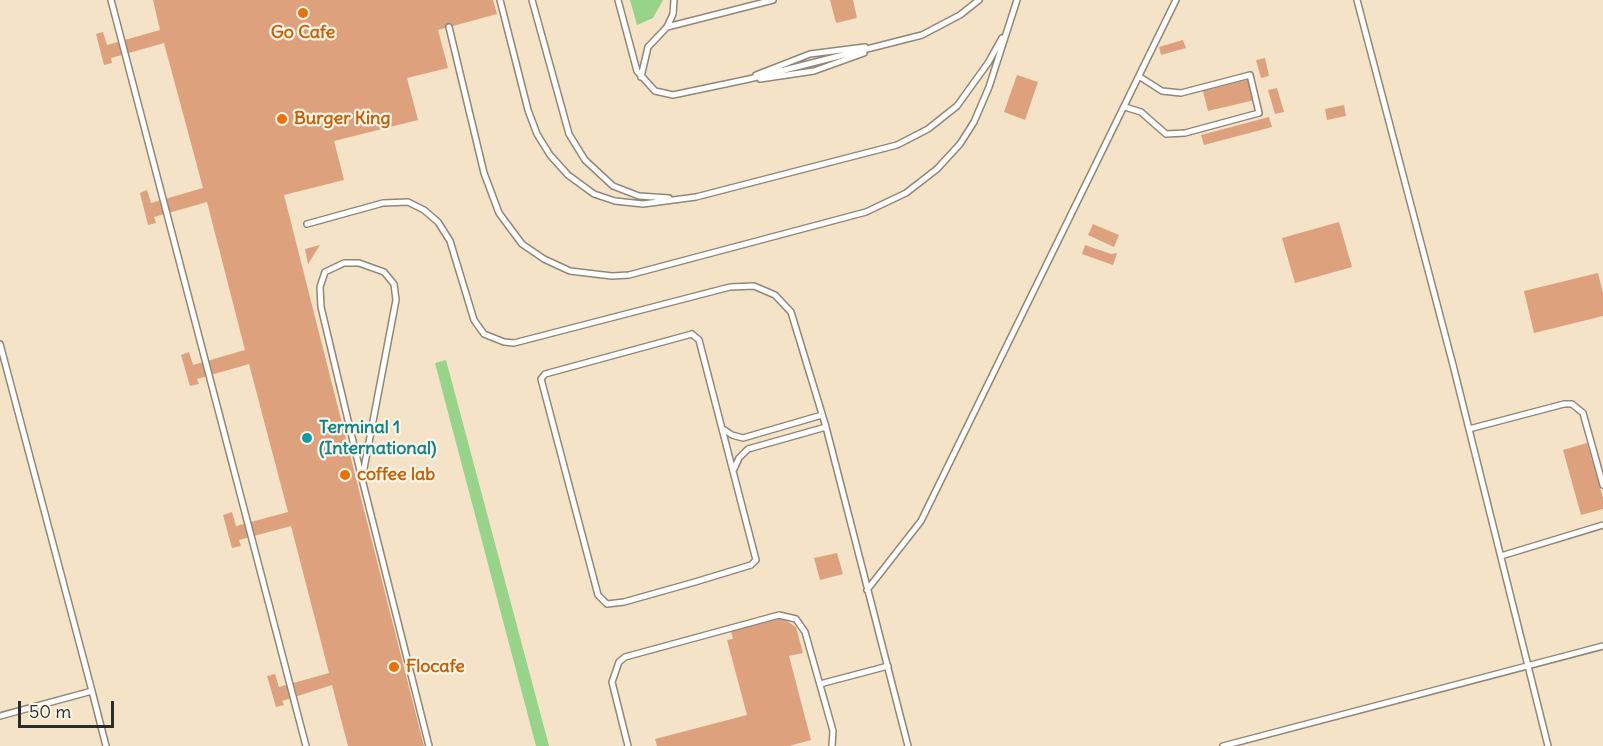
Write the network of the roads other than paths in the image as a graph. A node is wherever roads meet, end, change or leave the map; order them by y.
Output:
1 (111, 0) edge
2 (500, 0) edge
3 (532, 0) edge
4 (618, 0) edge
5 (674, 0) edge
6 (773, 0) edge
7 (979, 0) edge
8 (1017, 0) edge
9 (1176, 0) edge
10 (1357, 0) edge
11 (449, 27) dead end
12 (667, 27) junction
13 (1007, 28) junction
14 (874, 48) junction
15 (641, 77) junction
16 (1140, 77) junction
17 (749, 79) junction
18 (1125, 107) junction
19 (696, 197) junction
20 (307, 224) dead end
21 (0, 344) edge
22 (822, 415) junction
23 (826, 427) junction
24 (723, 429) junction
25 (1469, 429) junction
26 (734, 469) junction
27 (362, 479) junction
28 (1603, 485) edge
29 (1603, 525) edge
30 (1502, 556) junction
31 (867, 590) junction
32 (1603, 646) edge
33 (888, 666) junction
34 (1527, 666) junction
35 (820, 684) junction
36 (92, 691) junction
37 (0, 716) edge
38 (106, 746) edge
39 (306, 746) edge
40 (429, 746) edge
41 (628, 746) edge
42 (832, 746) edge
43 (908, 746) edge
44 (1223, 746) edge
45 (1548, 746) edge

1 - 39 lane
2 - 19 lane
3 - 19 lane
4 - 15 lane
5 - 12 lane
6 - 12 lane
7 - 14 lane
8 - 13 lane
9 - 16 lane
10 - 25 lane
11 - 13 lane
12 - 15 lane
13 - 19 lane
14 - 17 lane
14 - 17 lane
15 - 17 lane
16 - 18 lane
16 - 18 lane
18 - 31 lane
20 - 22 lane
21 - 36 lane
22 - 23 lane
22 - 24 lane
23 - 26 lane
23 - 31 lane
24 - 26 lane
24 - 26 lane
25 - 28 lane
25 - 30 lane
27 - 27 lane
27 - 40 lane
29 - 30 lane
30 - 34 lane
31 - 33 lane
32 - 34 lane
33 - 35 lane
33 - 43 lane
34 - 44 lane
34 - 45 lane
35 - 41 lane
35 - 42 lane
36 - 37 lane
36 - 38 lane

